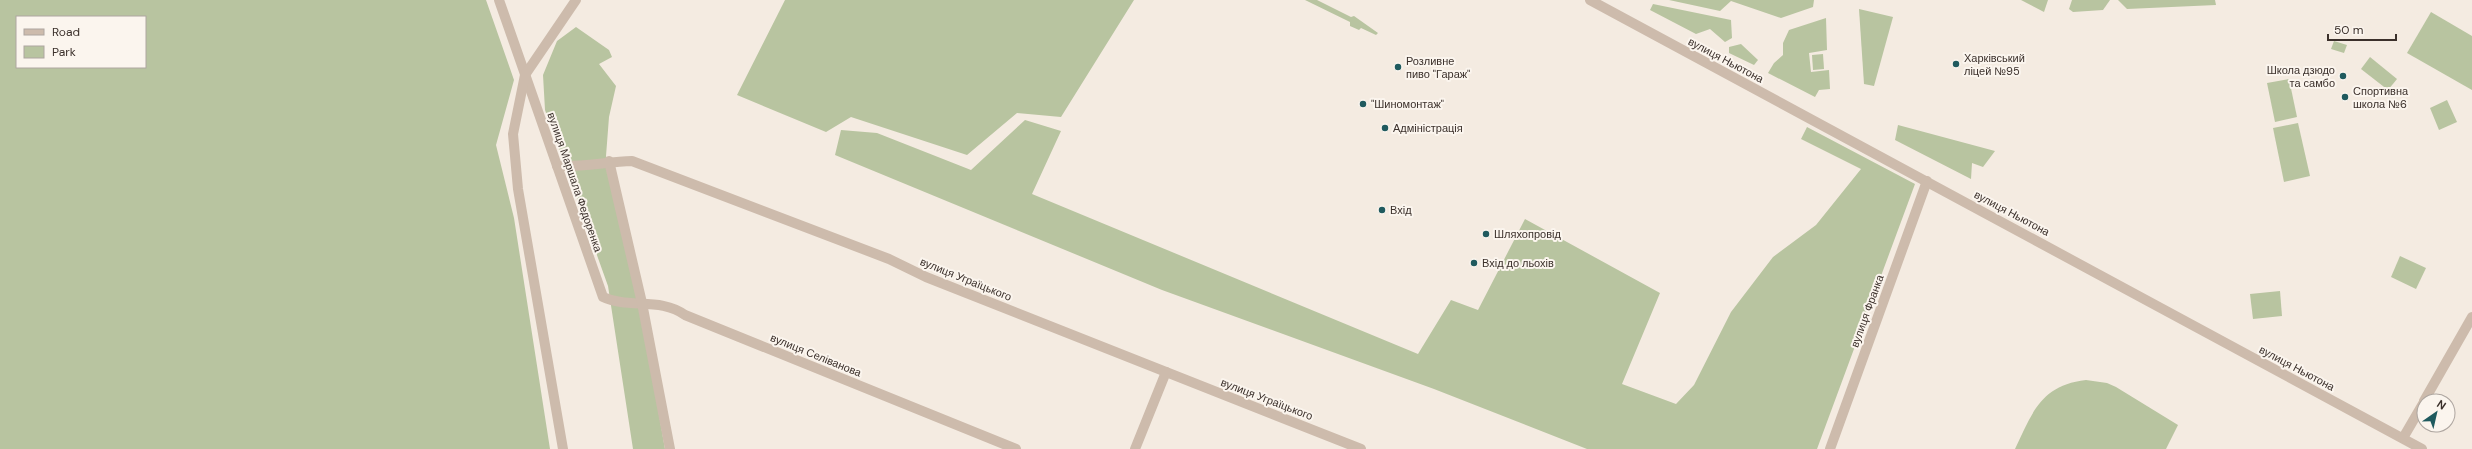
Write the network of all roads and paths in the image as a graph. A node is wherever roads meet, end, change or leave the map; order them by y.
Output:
1 (499, 0) edge
2 (576, 0) edge
3 (1590, 0) edge
4 (525, 75) junction
5 (610, 162) junction
6 (557, 166) junction
7 (1927, 181) junction
8 (603, 296) joint
9 (642, 303) junction
10 (2472, 317) edge
11 (1166, 372) junction
12 (2429, 393) edge
13 (2416, 415) edge
14 (2403, 438) junction
15 (563, 449) edge
16 (670, 449) edge
17 (1016, 449) edge
18 (1135, 449) edge
19 (1361, 449) edge
20 (1830, 449) edge
21 (2422, 449) edge

1 - 4 street, вулиця Маршала Федоренка
2 - 4 street
3 - 7 street, вулиця Ньютона
4 - 6 street, вулиця Маршала Федоренка
4 - 15 street
5 - 6 street, вулиця Уграїцького
5 - 9 street
5 - 11 street, вулиця Уграїцького
6 - 8 street, вулиця Маршала Федоренка
7 - 14 street, вулиця Ньютона
7 - 20 street, вулиця Франка
8 - 9 street, вулиця Селіванова
9 - 16 street
9 - 17 street, вулиця Селіванова
10 - 12 street
11 - 18 street
11 - 19 street, вулиця Уграїцького
13 - 14 street
14 - 21 street, вулиця Ньютона

